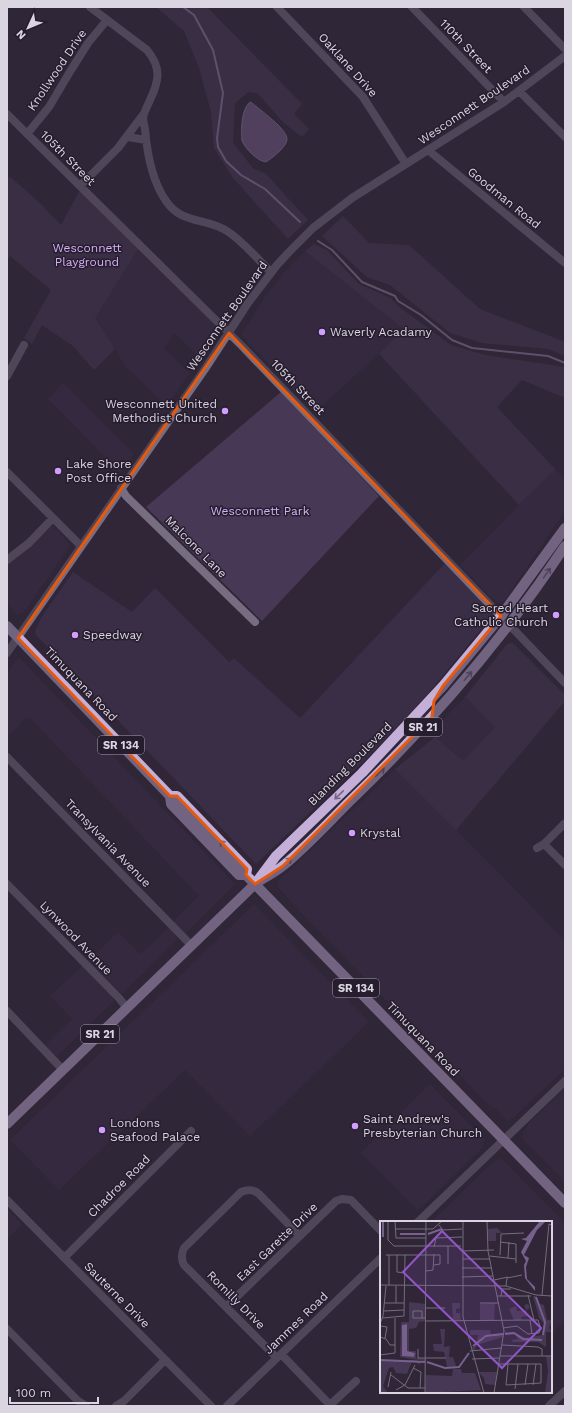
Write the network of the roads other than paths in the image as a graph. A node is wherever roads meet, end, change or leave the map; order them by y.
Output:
1 (90, 7) edge
2 (277, 7) edge
3 (412, 7) edge
4 (524, 7) edge
5 (107, 20) junction
6 (565, 49) edge
7 (565, 56) edge
8 (519, 91) junction
9 (504, 102) junction
10 (7, 114) edge
11 (143, 115) junction
12 (27, 134) junction
13 (565, 136) edge
14 (128, 137) junction
15 (146, 140) junction
16 (428, 150) junction
17 (406, 164) junction
18 (80, 186) junction
19 (565, 263) edge
20 (271, 272) junction
21 (229, 333) junction
22 (24, 346) dead end
23 (7, 376) edge
24 (7, 472) edge
25 (121, 488) junction
26 (53, 518) junction
27 (565, 528) edge
28 (81, 546) junction
29 (565, 546) edge
30 (7, 560) edge
31 (501, 616) junction
32 (255, 622) dead end
33 (509, 624) junction
34 (7, 626) edge
35 (18, 638) junction
36 (7, 653) edge
37 (565, 683) edge
38 (443, 686) junction
39 (422, 709) junction
40 (432, 717) junction
41 (397, 755) junction
42 (7, 757) edge
43 (564, 824) dead end
44 (565, 865) edge
45 (7, 884) edge
46 (254, 884) junction
47 (192, 946) junction
48 (127, 1008) junction
49 (7, 1011) edge
50 (63, 1070) junction
51 (565, 1081) edge
52 (7, 1124) edge
53 (191, 1131) dead end
54 (503, 1140) junction
55 (7, 1200) edge
56 (565, 1203) edge
57 (419, 1221) edge
58 (380, 1230) edge
59 (300, 1236) junction
60 (64, 1258) junction
61 (380, 1259) edge
62 (226, 1307) junction
63 (7, 1329) edge
64 (279, 1356) junction
65 (165, 1360) junction
66 (356, 1381) dead end
67 (565, 1391) edge
68 (86, 1406) edge
69 (116, 1406) edge
70 (211, 1406) edge
71 (228, 1406) edge
72 (331, 1406) edge
73 (549, 1406) edge

1 - 5 street
2 - 17 street, Oaklane Drive
3 - 9 street, 110th Street
4 - 6 street
5 - 11 street
5 - 12 street, Knollwood Drive
7 - 8 street, Wesconnett Boulevard
8 - 9 street, Wesconnett Boulevard
8 - 13 street
9 - 16 street, Wesconnett Boulevard
10 - 12 street, 105th Street
11 - 14 street
11 - 15 street
12 - 18 street, 105th Street
14 - 15 street
14 - 18 street
15 - 20 street
16 - 17 street, Wesconnett Boulevard
16 - 19 street, Goodman Road
17 - 20 street, Wesconnett Boulevard
18 - 21 street, 105th Street
20 - 21 street, Wesconnett Boulevard
21 - 25 street, Wesconnett Boulevard
21 - 31 street, 105th Street
22 - 23 street
24 - 26 street
25 - 28 street, Wesconnett Boulevard
25 - 32 street, Malcone Lane
26 - 28 street
26 - 30 street
27 - 31 main road, Blanding Boulevard / SR 21
28 - 35 street, Wesconnett Boulevard
33 -> 29 main road, Blanding Boulevard / SR 21
31 - 33 street, 105th Street
31 - 38 main road, Blanding Boulevard / SR 21
33 - 37 street, 105th Street
40 -> 33 main road, Blanding Boulevard / SR 21
34 - 35 main road, Timuquana Road / SR 134
35 - 36 street, Wesconnett Boulevard
35 - 46 main road, Timuquana Road / SR 134
38 - 39 main road, Blanding Boulevard / SR 21
38 - 40 main road
39 - 41 main road
39 -> 46 main road, Blanding Boulevard / SR 21
40 - 41 main road, Blanding Boulevard / SR 21
46 -> 41 main road, Blanding Boulevard / SR 21
42 - 47 street, Transylvania Avenue
43 - 44 street
45 - 48 street, Lynwood Avenue
46 - 47 main road, Blanding Boulevard / SR 21
46 - 54 main road, Timuquana Road / SR 134
47 - 48 main road, Blanding Boulevard / SR 21
48 - 50 main road, Blanding Boulevard / SR 21
49 - 50 street
50 - 52 main road, Blanding Boulevard / SR 21
51 - 54 street
53 - 60 street, Chadroe Road
54 - 56 main road, Timuquana Road / SR 134
54 - 57 street
55 - 60 street, Sauterne Drive
58 - 59 street, East Garette Drive
59 - 62 street, East Garette Drive
59 - 62 street, Romilly Drive
60 - 65 street, Sauterne Drive
61 - 64 street, Jammes Road
62 - 64 street, Romilly Drive
63 - 68 street
64 - 71 street, Jammes Road
64 - 72 street, Romilly Drive
65 - 69 street
65 - 70 street, Sauterne Drive
66 - 72 street
67 - 73 street

